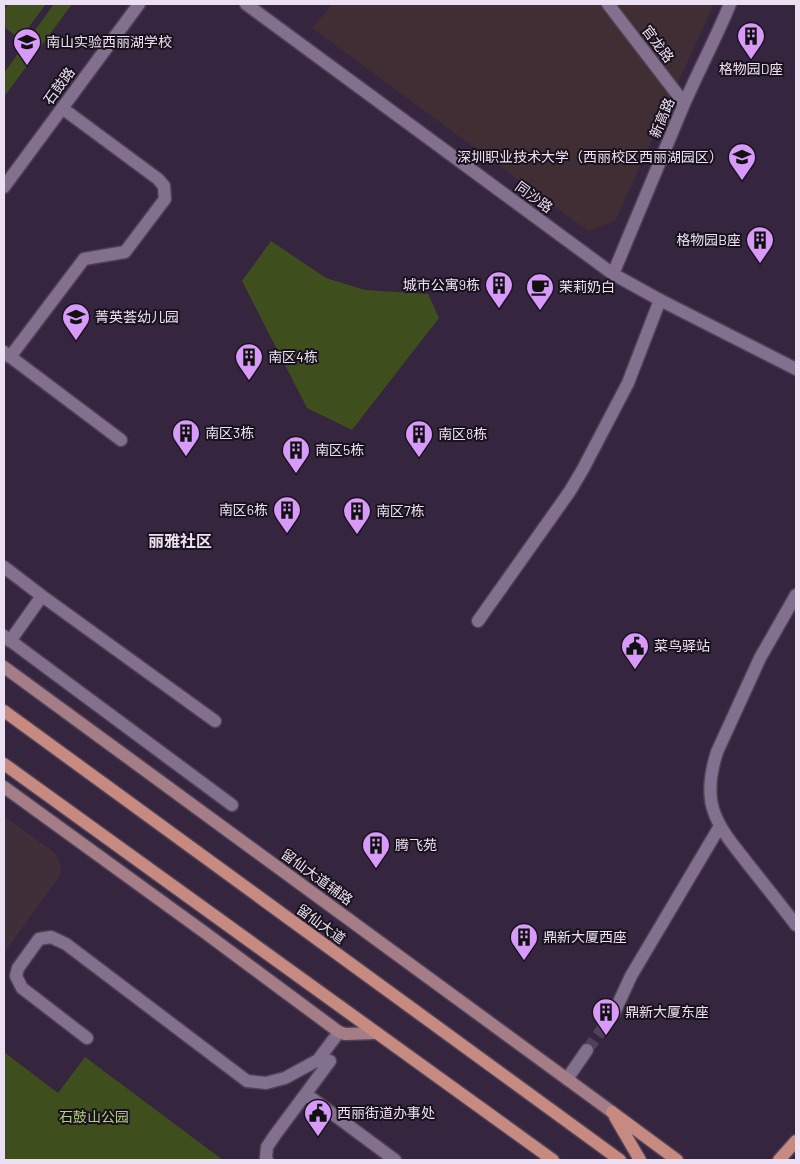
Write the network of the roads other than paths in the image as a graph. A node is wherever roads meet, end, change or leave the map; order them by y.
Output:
1 (138, 4) edge
2 (246, 4) edge
3 (608, 4) edge
4 (730, 4) edge
5 (684, 103) junction
6 (62, 108) junction
7 (4, 187) edge
8 (613, 274) junction
9 (660, 300) junction
10 (7, 354) edge
11 (796, 369) edge
12 (121, 440) dead end
13 (4, 567) edge
14 (796, 595) edge
15 (42, 596) junction
16 (478, 620) dead end
17 (7, 638) edge
18 (4, 667) edge
19 (4, 711) edge
20 (215, 721) dead end
21 (4, 764) edge
22 (4, 787) edge
23 (232, 805) dead end
24 (720, 826) junction
25 (796, 925) edge
26 (614, 1014) tunnel mouth
27 (339, 1032) junction
28 (376, 1033) junction
29 (87, 1038) dead end
30 (587, 1050) tunnel mouth
31 (330, 1061) dead end
32 (567, 1079) junction
33 (306, 1094) junction
34 (612, 1112) junction
35 (796, 1141) edge
36 (267, 1160) edge
37 (395, 1160) edge
38 (553, 1160) edge
39 (620, 1160) edge
40 (640, 1160) edge
41 (678, 1160) edge
42 (779, 1160) edge

1 - 6 street, 石鼓路
2 - 8 street, 同沙路
3 - 5 street, 官龙路
4 - 5 street, 新高路
5 - 8 street, 新高路
6 - 7 street, 石鼓路
6 - 10 street
8 - 9 street, 同沙路
9 - 11 street, 同沙路
9 - 16 street
10 - 12 street
13 - 15 street
14 - 24 street
15 - 17 street
15 - 20 street
17 - 23 street
18 - 32 main road, 留仙大道辅路
19 - 39 main road, 留仙大道
21 - 28 main road
22 - 27 main road
24 - 25 street
24 - 26 street
27 - 28 main road
27 - 29 street
28 - 38 main road
30 - 32 street
31 - 33 street
32 - 34 main road, 留仙大道辅路
33 - 36 street
33 - 37 street
34 - 40 main road
34 - 41 main road
35 - 42 main road

